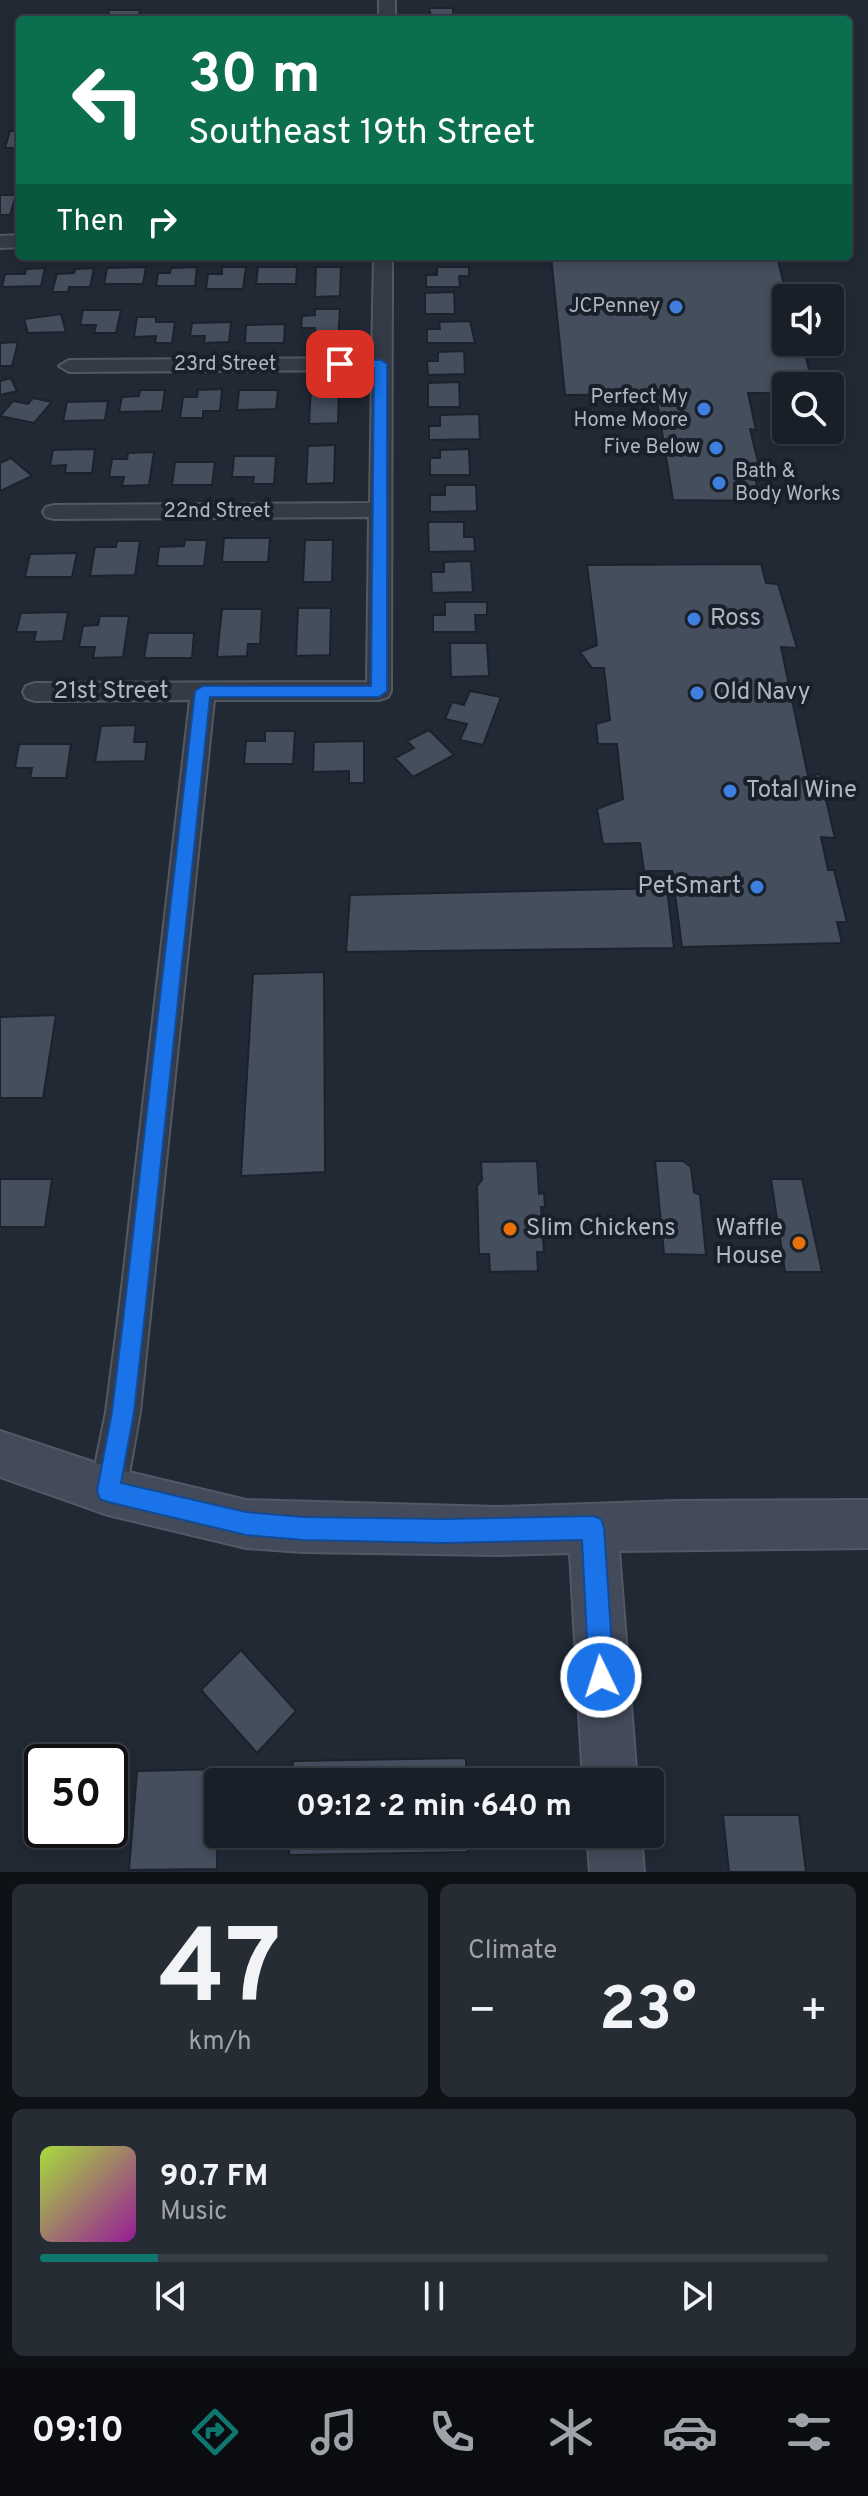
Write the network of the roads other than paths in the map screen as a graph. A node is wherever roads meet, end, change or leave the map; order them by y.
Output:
1 (383, 260) edge
2 (381, 364) junction
3 (69, 366) dead end
4 (380, 510) junction
5 (54, 512) dead end
6 (203, 691) junction
7 (35, 692) dead end
8 (0, 1454) edge
9 (108, 1491) junction
10 (868, 1524) edge
11 (593, 1528) junction
12 (609, 1768) edge
13 (615, 1848) edge
14 (617, 1872) edge

1 - 2 street
2 - 3 street, 23rd Street
2 - 4 street
4 - 5 street, 22nd Street
4 - 6 street, 21st Street
6 - 7 street, 21st Street
6 - 9 street
8 - 9 main road
9 - 11 main road
10 - 11 main road
11 - 12 main road
13 - 14 main road

